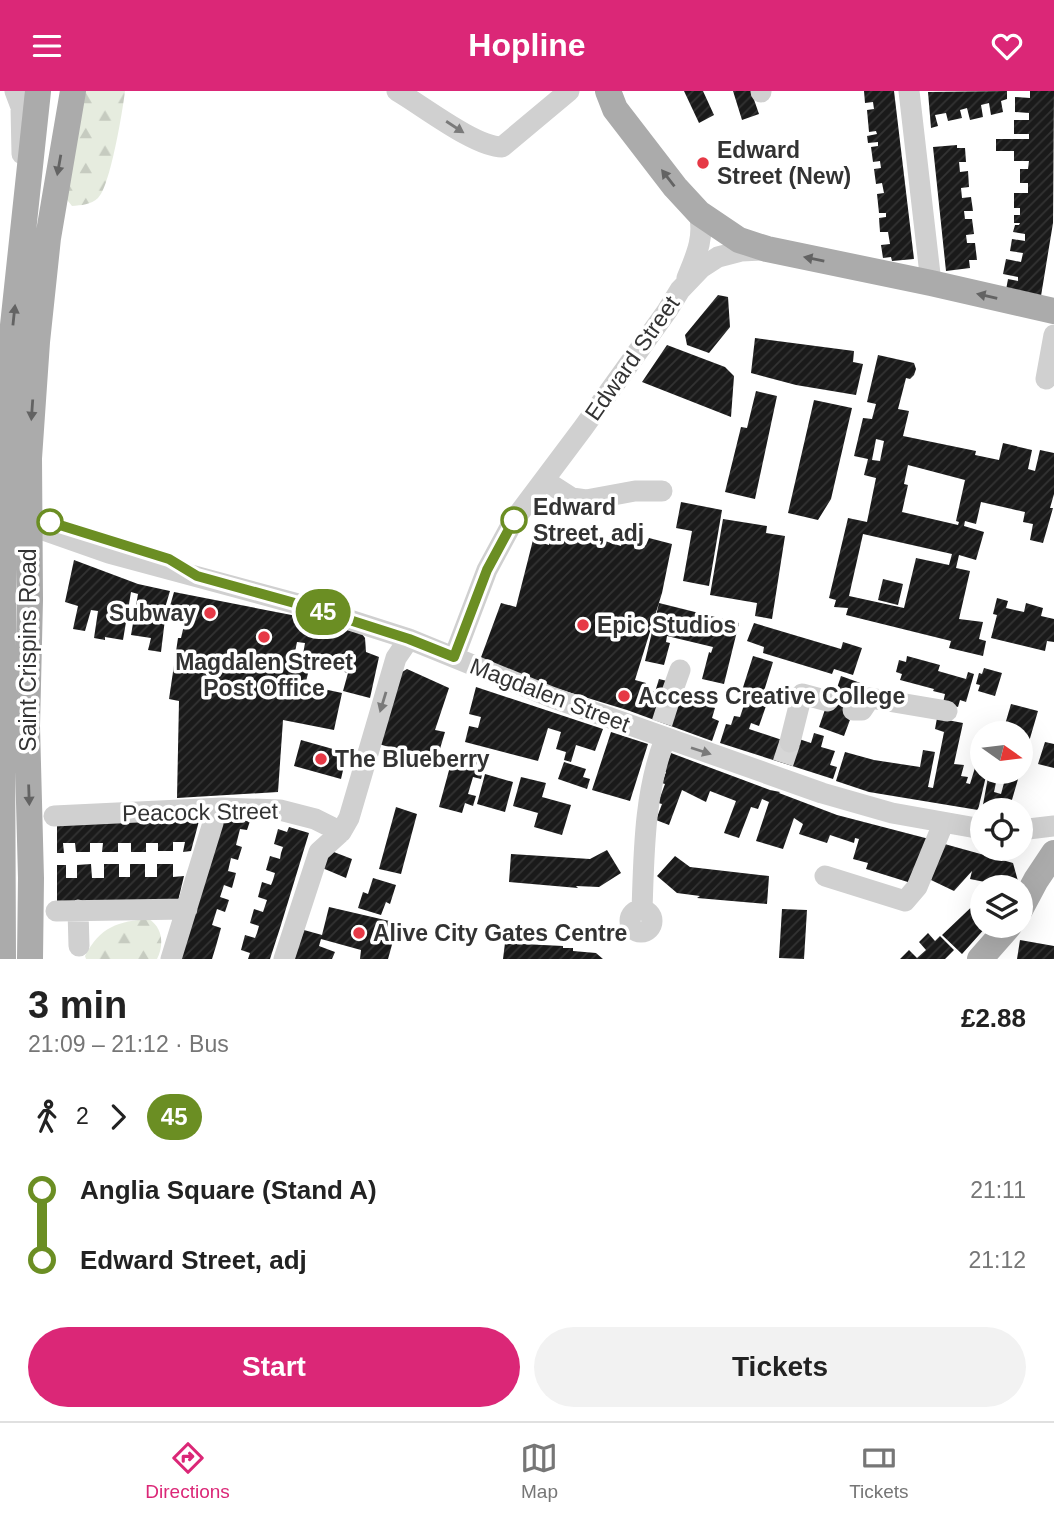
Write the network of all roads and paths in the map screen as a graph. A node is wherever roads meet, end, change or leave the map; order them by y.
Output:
1 (15, 91) edge
2 (38, 91) edge
3 (397, 91) edge
4 (569, 91) edge
5 (608, 91) edge
6 (624, 91) edge
7 (909, 91) edge
8 (72, 95) edge
9 (640, 141) junction
10 (699, 213) junction
11 (22, 226) junction
12 (767, 250) junction
13 (685, 283) junction
14 (931, 283) junction
15 (1054, 311) edge
16 (1054, 335) edge
17 (1046, 379) dead end
18 (544, 480) junction
19 (662, 491) dead end
20 (0, 515) edge
21 (409, 639) junction
22 (454, 657) junction
23 (680, 670) dead end
24 (866, 696) dead end
25 (670, 698) tunnel mouth
26 (828, 701) dead end
27 (947, 711) dead end
28 (14, 726) junction
29 (661, 733) junction
30 (790, 742) tunnel mouth
31 (214, 809) junction
32 (54, 816) dead end
33 (943, 824) junction
34 (1054, 826) edge
35 (970, 827) edge
36 (1033, 828) edge
37 (341, 832) junction
38 (1054, 853) edge
39 (825, 876) dead end
40 (1033, 886) edge
41 (187, 909) junction
42 (642, 910) dead end
43 (998, 938) edge
44 (79, 946) dead end
45 (3, 959) edge
46 (30, 959) edge
47 (171, 959) edge
48 (285, 959) edge
49 (980, 959) edge

1 - 11 street
2 - 11 main road, Saint Crispins Road
3 -> 4 street
5 - 9 main road
6 - 9 main road
7 - 14 street
8 -> 28 main road, Saint Crispins Road
10 -> 9 main road
10 - 12 main road
10 - 13 street
28 -> 11 main road, Saint Crispins Road
12 - 13 street, Edward Street
14 -> 12 main road, Edward Street
13 - 18 street, Edward Street
15 -> 14 main road, Edward Street
16 - 17 street
18 - 19 street
18 - 22 street, Edward Street
20 - 21 street, Magdalen Street
21 - 22 street, Magdalen Street
21 -> 37 street
22 - 29 street, Magdalen Street
23 - 25 street
24 - 27 street
26 - 30 street
28 - 45 main road, Saint Crispins Road
28 -> 46 main road, Saint Crispins Road
29 -> 33 street, Magdalen Street
29 - 42 street
31 - 32 street, Peacock Street
31 - 37 street, Peacock Street
31 - 41 street
33 - 35 street, Magdalen Street
33 - 39 street
34 - 36 street
37 - 48 street
38 - 40 main road
41 - 44 street
41 - 47 street
43 - 49 main road

